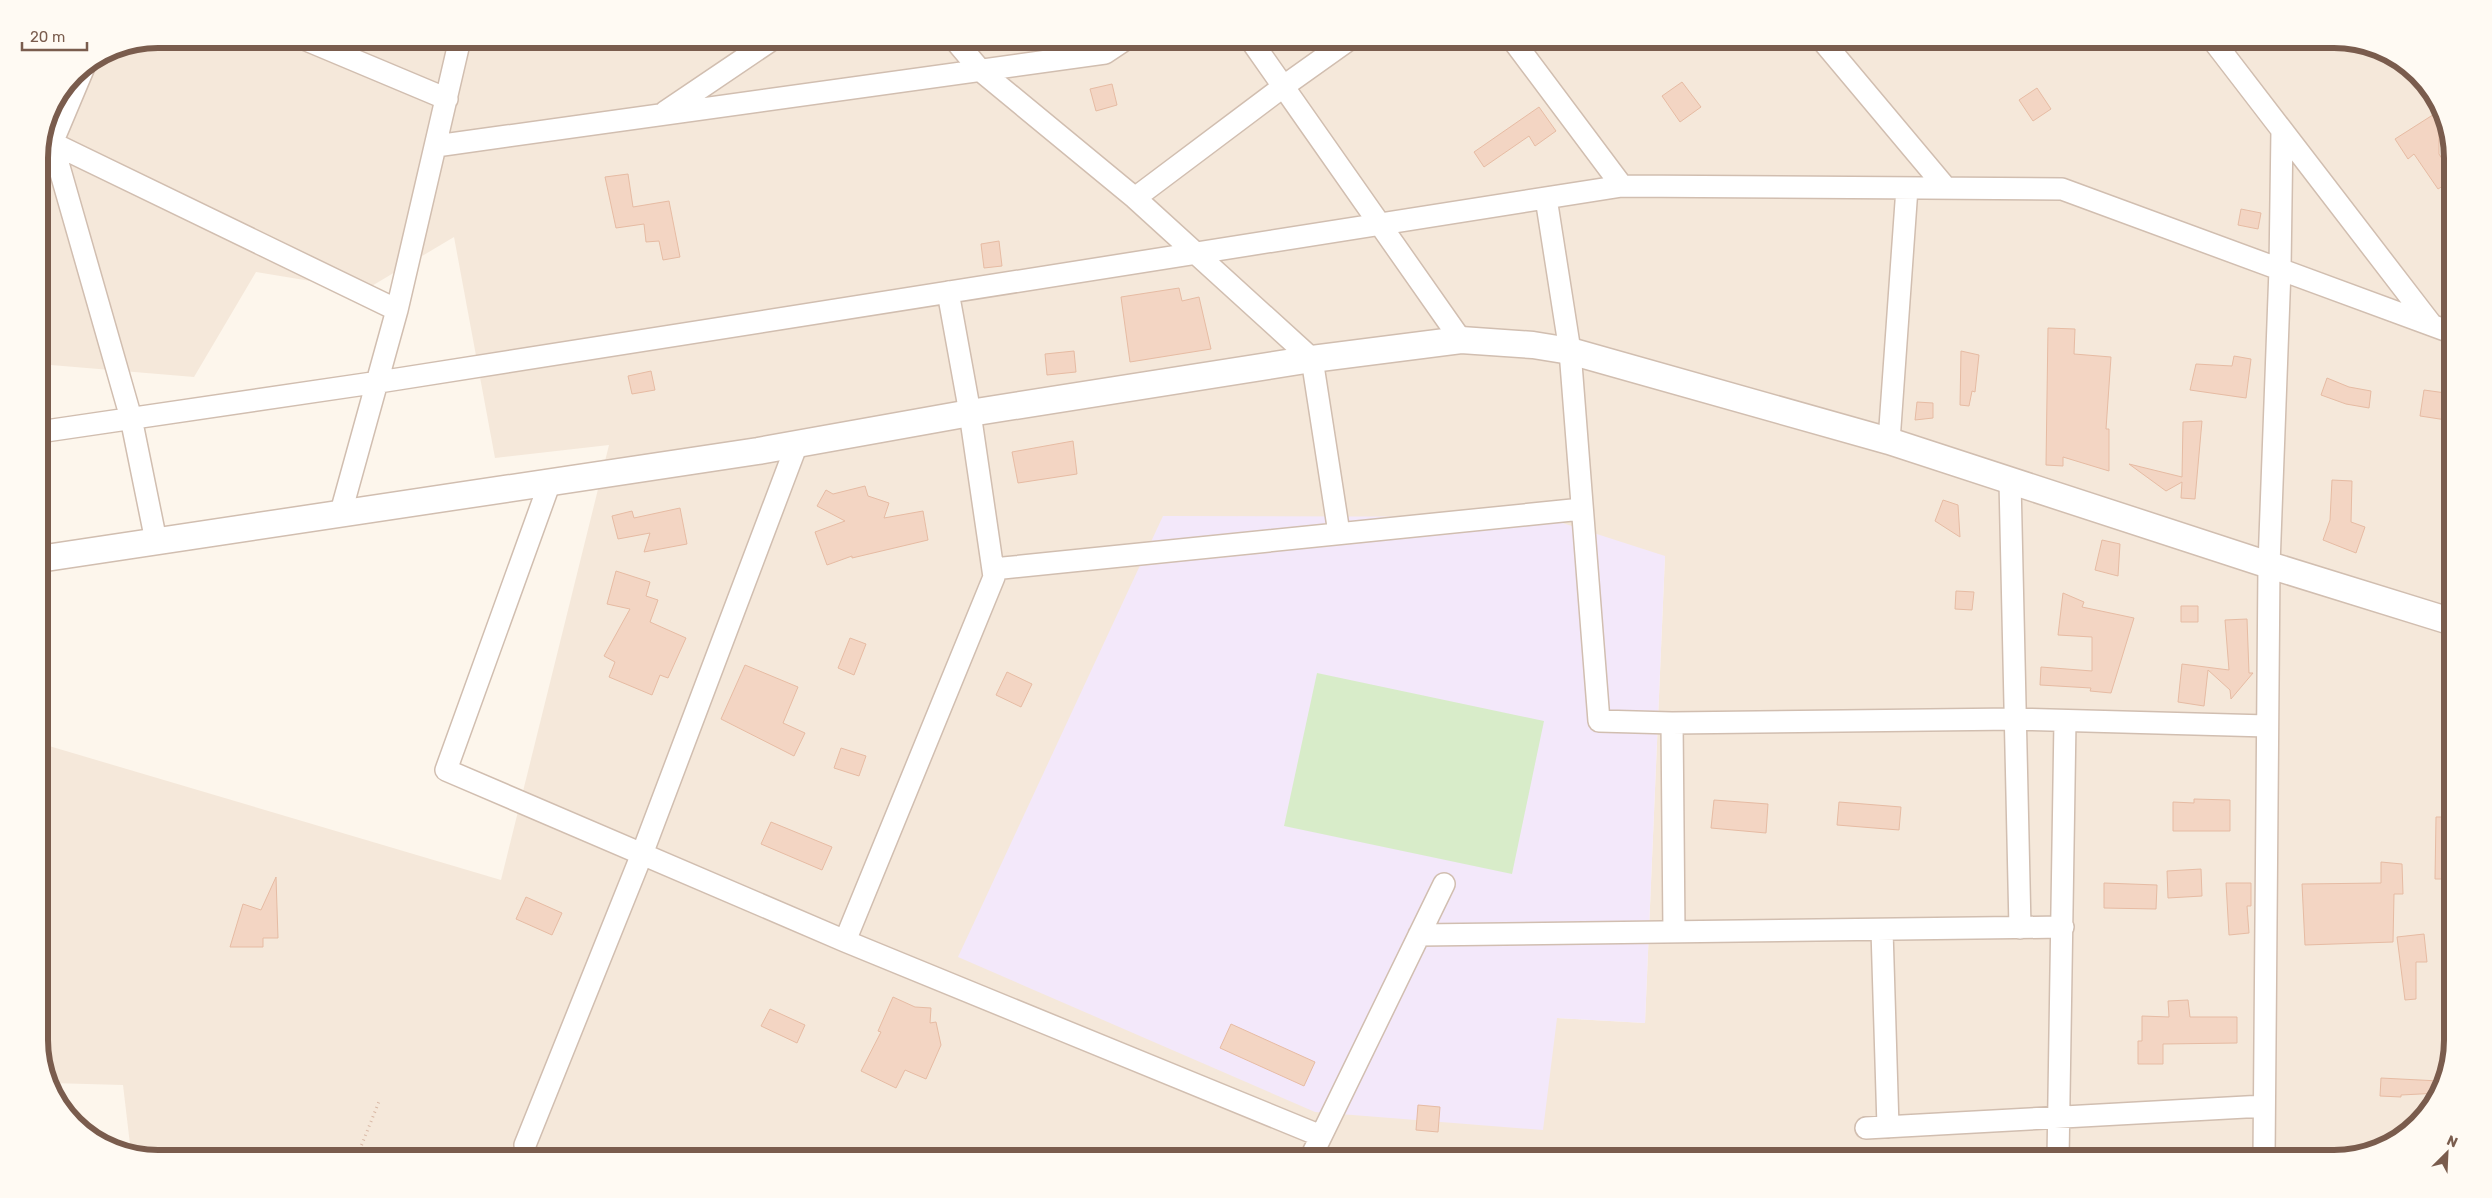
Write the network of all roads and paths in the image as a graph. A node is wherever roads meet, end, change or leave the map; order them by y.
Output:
1 (325, 48) edge
2 (458, 48) edge
3 (760, 48) edge
4 (962, 48) edge
5 (1111, 48) edge
6 (1257, 48) edge
7 (1337, 48) edge
8 (1519, 48) edge
9 (1829, 48) edge
10 (2219, 48) edge
11 (981, 71) junction
12 (74, 86) edge
13 (1284, 86) junction
14 (447, 99) junction
15 (661, 115) junction
16 (2282, 130) junction
17 (50, 133) edge
18 (49, 141) edge
19 (49, 146) edge
20 (436, 146) junction
21 (1622, 186) junction
22 (1907, 188) junction
23 (1946, 188) junction
24 (1135, 198) junction
25 (1546, 198) junction
26 (1378, 224) junction
27 (1196, 253) junction
28 (2280, 269) junction
29 (948, 292) junction
30 (398, 310) junction
31 (2431, 324) junction
32 (2444, 329) edge
33 (1461, 340) junction
34 (1570, 351) junction
35 (1312, 359) junction
36 (379, 382) junction
37 (970, 413) junction
38 (132, 418) junction
39 (48, 431) edge
40 (1889, 441) junction
41 (797, 444) junction
42 (2010, 481) junction
43 (550, 482) junction
44 (1582, 509) junction
45 (341, 512) junction
46 (1339, 533) junction
47 (156, 541) junction
48 (48, 558) edge
49 (2269, 565) junction
50 (993, 568) junction
51 (2444, 619) edge
52 (2016, 719) junction
53 (2065, 721) junction
54 (1672, 723) junction
55 (2267, 726) junction
56 (642, 854) junction
57 (1444, 884) dead end
58 (2063, 927) junction
59 (2020, 928) junction
60 (1882, 930) junction
61 (1674, 932) junction
62 (1419, 935) junction
63 (845, 941) junction
64 (380, 1099) dead end
65 (2264, 1106) junction
66 (2058, 1118) junction
67 (1888, 1127) junction
68 (1866, 1128) dead end
69 (1321, 1136) junction
70 (525, 1145) dead end
71 (360, 1150) edge
72 (1314, 1150) edge
73 (2058, 1150) edge
74 (2264, 1150) edge

1 - 14 street
2 - 14 street
3 - 15 street
4 - 11 street
5 - 11 street
6 - 13 street
7 - 13 street
8 - 21 street
9 - 23 street
10 - 16 street
11 - 15 street
11 - 24 street
12 - 17 street
13 - 24 street
13 - 26 street
14 - 20 street
15 - 20 street
16 - 28 street
16 - 31 street
18 - 30 street
19 - 38 street
20 - 30 street
21 - 22 street
21 - 25 street
22 - 23 street
22 - 40 street
23 - 28 street
24 - 27 street
25 - 26 street
25 - 34 street
26 - 27 street
26 - 33 street
27 - 29 street
27 - 35 street
28 - 31 street
28 - 49 street
29 - 36 street
29 - 37 street
30 - 36 street
31 - 32 street
33 - 34 street
33 - 35 street
34 - 40 street
34 - 44 street
35 - 37 street
35 - 46 street
36 - 38 street
36 - 45 street
37 - 41 street
37 - 50 street
38 - 39 street
38 - 47 street
40 - 42 street
41 - 43 street
41 - 56 street
42 - 49 street
42 - 52 street
43 - 45 street
43 - 56 street
44 - 46 street
44 - 54 street
45 - 47 street
46 - 50 street
47 - 48 street
49 - 51 street
49 - 55 street
50 - 63 street
52 - 53 street
52 - 54 street
52 - 59 street
53 - 55 street
53 - 58 street
54 - 61 street
55 - 65 street
56 - 63 street
56 - 70 street
57 - 62 street
58 - 59 street
58 - 66 street
59 - 60 street
60 - 61 street
60 - 67 street
61 - 62 street
62 - 69 street
63 - 69 street
64 - 71 path
65 - 66 street
65 - 74 street
66 - 67 street
66 - 73 street
67 - 68 street
69 - 72 street

